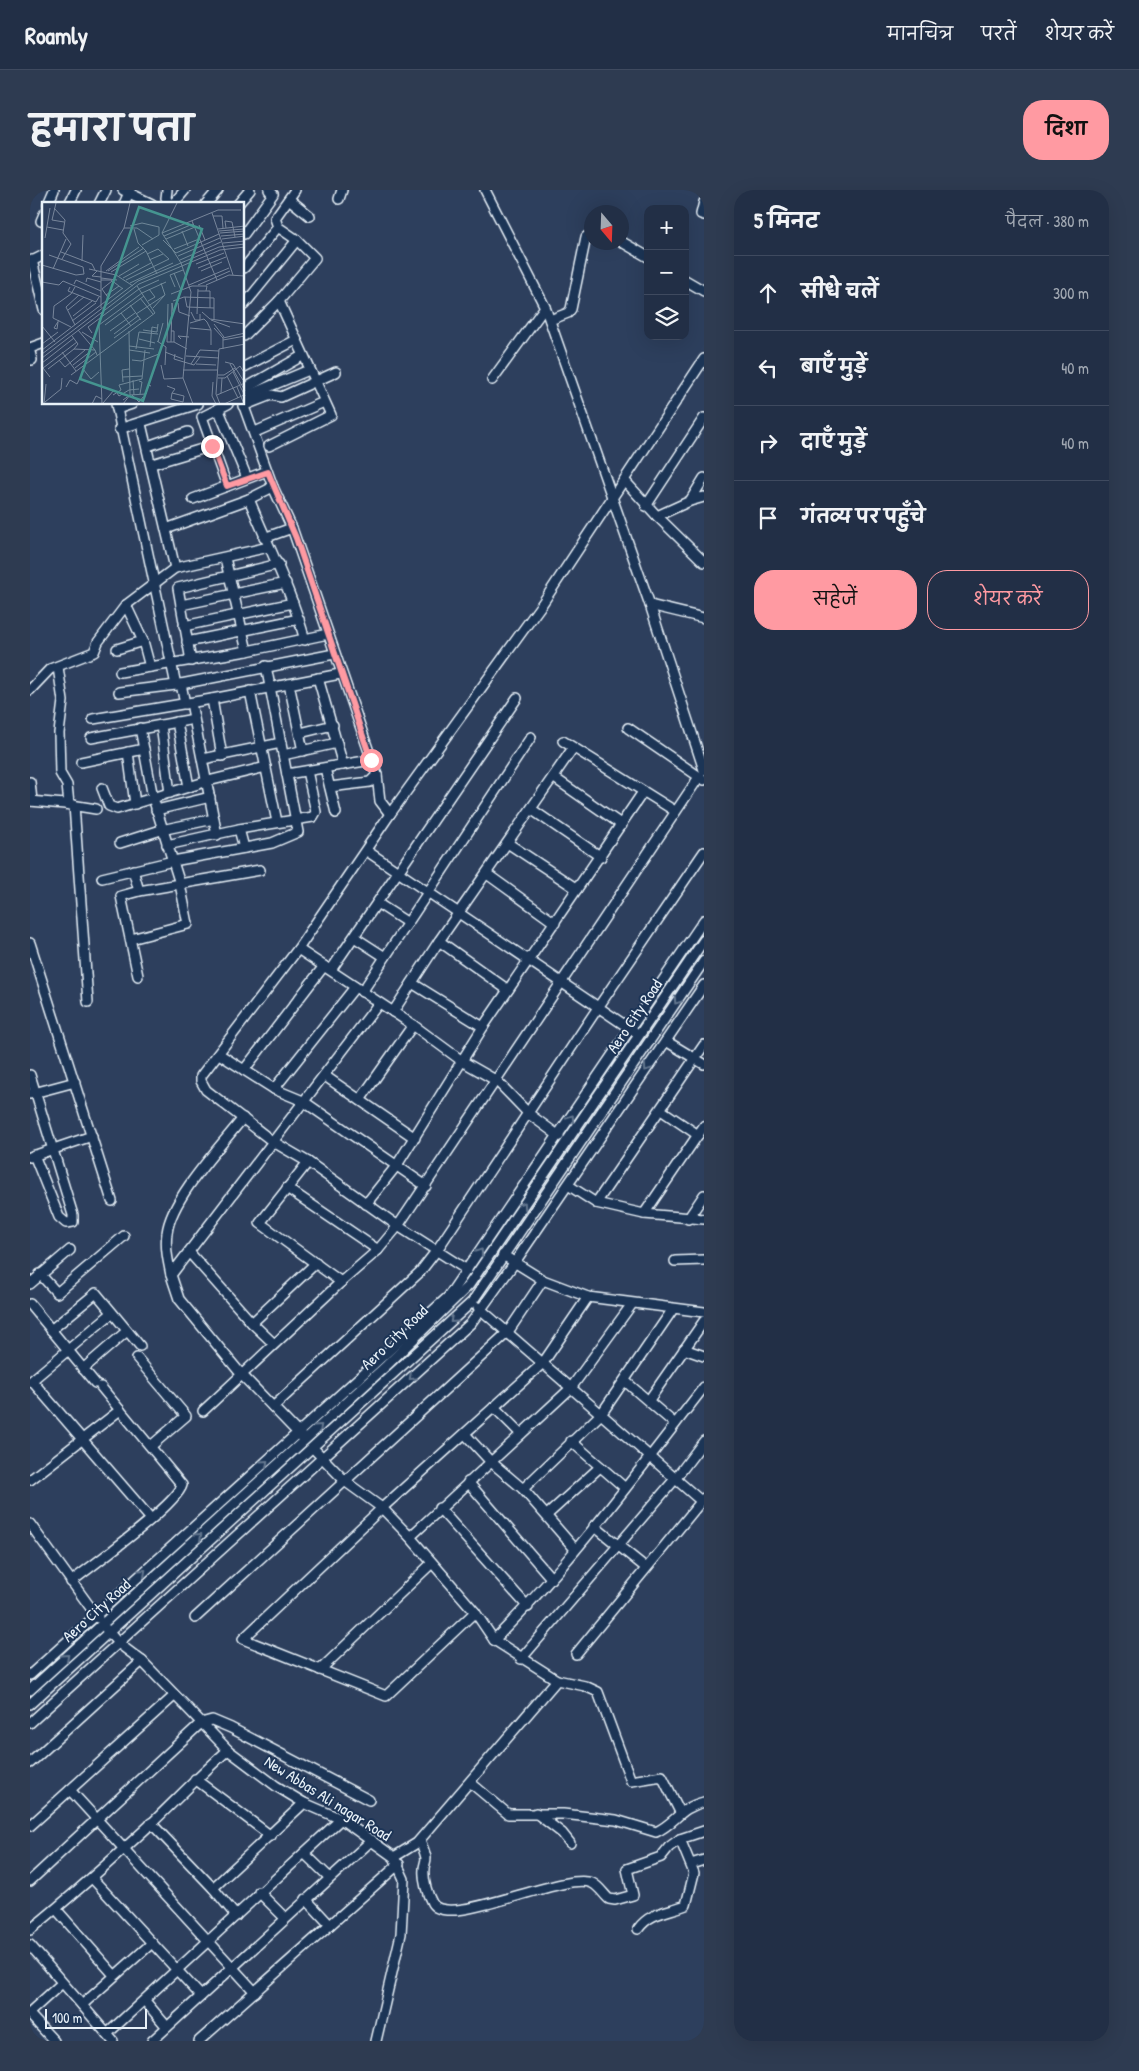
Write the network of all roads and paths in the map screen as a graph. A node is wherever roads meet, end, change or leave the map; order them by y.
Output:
1 (54, 190) edge
2 (76, 190) edge
3 (106, 190) edge
4 (167, 190) edge
5 (185, 190) edge
6 (218, 190) edge
7 (250, 190) edge
8 (269, 190) edge
9 (295, 190) edge
10 (485, 190) edge
11 (127, 191) edge
12 (289, 199) junction
13 (49, 202) edge
14 (70, 202) edge
15 (100, 202) edge
16 (148, 202) edge
17 (169, 202) edge
18 (173, 202) edge
19 (208, 202) edge
20 (240, 202) edge
21 (704, 202) edge
22 (704, 215) edge
23 (310, 216) dead end
24 (278, 227) junction
25 (245, 233) edge
26 (297, 240) junction
27 (629, 246) edge
28 (584, 247) edge
29 (42, 255) edge
30 (644, 255) edge
31 (31, 261) edge
32 (245, 267) edge
33 (689, 282) edge
34 (703, 287) edge
35 (278, 301) junction
36 (42, 302) edge
37 (245, 304) edge
38 (545, 307) junction
39 (550, 320) junction
40 (245, 335) edge
41 (296, 340) junction
42 (42, 344) edge
43 (30, 350) edge
44 (302, 356) junction
45 (704, 359) edge
46 (30, 360) edge
47 (245, 366) edge
48 (309, 370) junction
49 (701, 370) edge
50 (336, 372) dead end
51 (492, 380) dead end
52 (316, 381) junction
53 (245, 388) edge
54 (245, 401) edge
55 (245, 401) edge
56 (324, 402) junction
57 (195, 405) edge
58 (226, 405) edge
59 (244, 405) edge
60 (116, 407) edge
61 (218, 408) junction
62 (704, 418) edge
63 (141, 424) junction
64 (119, 429) junction
65 (188, 432) dead end
66 (255, 432) junction
67 (148, 446) junction
68 (212, 446) junction
69 (269, 446) dead end
70 (152, 464) junction
71 (268, 472) junction
72 (247, 478) junction
73 (704, 478) edge
74 (625, 481) junction
75 (227, 486) junction
76 (273, 487) junction
77 (704, 498) edge
78 (193, 499) dead end
79 (249, 499) junction
80 (612, 499) junction
81 (690, 501) junction
82 (646, 506) junction
83 (657, 516) junction
84 (292, 528) junction
85 (166, 529) junction
86 (264, 538) junction
87 (269, 547) junction
88 (225, 558) junction
89 (704, 562) edge
90 (279, 564) junction
91 (175, 568) junction
92 (229, 576) junction
93 (153, 583) junction
94 (286, 583) junction
95 (234, 594) junction
96 (293, 603) junction
97 (126, 605) junction
98 (181, 605) junction
99 (650, 605) junction
100 (239, 614) junction
101 (704, 618) edge
102 (299, 619) junction
103 (184, 626) junction
104 (242, 631) junction
105 (328, 634) junction
106 (305, 640) junction
107 (143, 641) junction
108 (187, 642) junction
109 (117, 649) dead end
110 (247, 651) junction
111 (334, 654) junction
112 (191, 661) junction
113 (172, 663) junction
114 (58, 666) junction
115 (266, 666) junction
116 (150, 667) junction
117 (120, 672) dead end
118 (340, 674) junction
119 (318, 678) junction
120 (289, 684) junction
121 (178, 685) junction
122 (270, 687) junction
123 (30, 690) edge
124 (250, 691) junction
125 (119, 692) dead end
126 (517, 698) dead end
127 (212, 699) junction
128 (188, 703) junction
129 (93, 719) dead end
130 (194, 719) junction
131 (177, 722) junction
132 (161, 725) junction
133 (333, 725) junction
134 (140, 728) junction
135 (628, 728) dead end
136 (300, 733) junction
137 (531, 737) dead end
138 (91, 738) dead end
139 (563, 741) dead end
140 (281, 743) junction
141 (337, 743) junction
142 (262, 748) junction
143 (573, 748) junction
144 (144, 749) junction
145 (303, 750) junction
146 (128, 752) junction
147 (283, 755) junction
148 (222, 756) junction
149 (203, 760) junction
150 (371, 760) junction
151 (81, 762) dead end
152 (343, 764) junction
153 (266, 768) junction
154 (325, 768) junction
155 (307, 771) junction
156 (287, 774) junction
157 (377, 775) junction
158 (703, 776) edge
159 (553, 777) junction
160 (208, 781) junction
161 (30, 782) edge
162 (189, 787) junction
163 (330, 787) junction
164 (102, 788) dead end
165 (643, 792) junction
166 (170, 793) junction
167 (210, 797) junction
168 (153, 798) junction
169 (31, 801) edge
170 (135, 804) junction
171 (71, 805) junction
172 (531, 809) junction
173 (96, 810) dead end
174 (156, 810) junction
175 (675, 811) junction
176 (336, 813) dead end
177 (390, 814) junction
178 (214, 818) junction
179 (296, 819) junction
180 (277, 822) junction
181 (622, 825) junction
182 (239, 829) junction
183 (161, 830) junction
184 (217, 835) junction
185 (120, 843) dead end
186 (509, 844) junction
187 (167, 845) junction
188 (244, 848) junction
189 (367, 851) junction
190 (704, 852) edge
191 (601, 857) junction
192 (173, 860) junction
193 (133, 870) junction
194 (260, 870) dead end
195 (398, 871) junction
196 (487, 874) junction
197 (102, 878) dead end
198 (180, 884) junction
199 (577, 889) junction
200 (140, 891) junction
201 (428, 892) junction
202 (377, 903) junction
203 (460, 913) junction
204 (704, 920) edge
205 (408, 923) junction
206 (556, 923) junction
207 (354, 936) junction
208 (131, 939) junction
209 (704, 940) edge
210 (439, 942) junction
211 (30, 943) edge
212 (298, 949) junction
213 (385, 957) junction
214 (529, 960) junction
215 (704, 961) edge
216 (327, 968) junction
217 (138, 976) dead end
218 (412, 983) junction
219 (563, 983) junction
220 (704, 985) edge
221 (358, 989) junction
222 (508, 990) junction
223 (88, 1002) dead end
224 (378, 1003) junction
225 (599, 1006) junction
226 (393, 1012) junction
227 (413, 1025) junction
228 (483, 1027) junction
229 (631, 1029) junction
230 (639, 1036) junction
231 (666, 1041) junction
232 (704, 1045) edge
233 (219, 1054) junction
234 (694, 1058) junction
235 (462, 1061) junction
236 (704, 1064) edge
237 (244, 1070) junction
238 (30, 1075) edge
239 (325, 1076) junction
240 (497, 1081) junction
241 (75, 1082) junction
242 (274, 1089) junction
243 (33, 1094) edge
244 (360, 1100) junction
245 (303, 1101) junction
246 (661, 1110) junction
247 (529, 1114) junction
248 (242, 1118) junction
249 (704, 1126) edge
250 (698, 1135) junction
251 (92, 1136) junction
252 (559, 1136) junction
253 (415, 1138) junction
254 (272, 1141) junction
255 (566, 1142) junction
256 (53, 1149) junction
257 (576, 1150) junction
258 (32, 1156) edge
259 (308, 1162) junction
260 (397, 1166) junction
261 (568, 1185) junction
262 (426, 1186) junction
263 (288, 1188) junction
264 (704, 1195) edge
265 (112, 1201) dead end
266 (596, 1203) junction
267 (366, 1204) junction
268 (644, 1214) junction
269 (688, 1219) junction
270 (704, 1219) edge
271 (398, 1226) junction
272 (124, 1236) dead end
273 (70, 1250) dead end
274 (378, 1250) junction
275 (437, 1250) junction
276 (189, 1252) junction
277 (503, 1255) junction
278 (704, 1260) edge
279 (675, 1261) dead end
280 (515, 1262) junction
281 (316, 1263) junction
282 (467, 1270) junction
283 (40, 1274) junction
284 (171, 1275) junction
285 (543, 1280) junction
286 (341, 1282) junction
287 (30, 1284) edge
288 (588, 1297) junction
289 (472, 1302) junction
290 (30, 1304) edge
291 (632, 1304) junction
292 (673, 1309) junction
293 (482, 1310) junction
294 (704, 1312) edge
295 (112, 1313) junction
296 (704, 1321) edge
297 (252, 1323) junction
298 (50, 1330) junction
299 (127, 1331) junction
300 (508, 1332) junction
301 (274, 1344) junction
302 (140, 1346) dead end
303 (684, 1349) junction
304 (69, 1352) junction
305 (704, 1356) edge
306 (137, 1358) dead end
307 (543, 1363) junction
308 (83, 1369) junction
309 (241, 1374) junction
310 (624, 1380) junction
311 (31, 1382) edge
312 (704, 1387) edge
313 (572, 1388) junction
314 (648, 1400) junction
315 (273, 1407) junction
316 (494, 1407) junction
317 (120, 1410) junction
318 (203, 1411) dead end
319 (602, 1413) junction
320 (675, 1424) junction
321 (465, 1434) junction
322 (521, 1434) junction
323 (301, 1437) junction
324 (84, 1439) junction
325 (571, 1441) junction
326 (704, 1441) edge
327 (151, 1446) junction
328 (313, 1448) junction
329 (650, 1457) junction
330 (323, 1458) junction
331 (490, 1461) junction
332 (600, 1467) junction
333 (676, 1478) junction
334 (30, 1480) edge
335 (346, 1482) junction
336 (468, 1482) junction
337 (625, 1488) junction
338 (523, 1489) junction
339 (702, 1499) edge
340 (382, 1508) junction
341 (440, 1508) junction
342 (547, 1515) junction
343 (151, 1519) junction
344 (30, 1524) edge
345 (594, 1526) junction
346 (410, 1537) junction
347 (619, 1546) junction
348 (575, 1549) junction
349 (432, 1563) junction
350 (646, 1567) junction
351 (551, 1578) junction
352 (71, 1582) junction
353 (528, 1607) junction
354 (475, 1612) junction
355 (95, 1614) junction
356 (195, 1618) dead end
357 (103, 1624) junction
358 (110, 1633) junction
359 (494, 1640) junction
360 (118, 1643) junction
361 (576, 1654) dead end
362 (521, 1659) junction
363 (142, 1661) junction
364 (320, 1670) junction
365 (30, 1675) edge
366 (557, 1680) junction
367 (30, 1690) edge
368 (174, 1696) junction
369 (30, 1704) edge
370 (30, 1723) edge
371 (201, 1723) junction
372 (228, 1750) junction
373 (30, 1763) edge
374 (195, 1779) junction
375 (470, 1783) junction
376 (70, 1790) junction
377 (369, 1800) dead end
378 (704, 1802) edge
379 (304, 1803) junction
380 (680, 1812) junction
381 (536, 1813) junction
382 (341, 1819) junction
383 (98, 1820) junction
384 (151, 1823) junction
385 (30, 1826) edge
386 (704, 1831) edge
387 (270, 1836) junction
388 (680, 1839) junction
389 (372, 1840) junction
390 (418, 1841) junction
391 (570, 1843) dead end
392 (122, 1848) junction
393 (304, 1852) junction
394 (704, 1860) edge
395 (396, 1861) junction
396 (691, 1864) junction
397 (329, 1877) junction
398 (92, 1878) junction
399 (30, 1881) edge
400 (213, 1888) junction
401 (259, 1892) junction
402 (306, 1900) junction
403 (56, 1909) junction
404 (236, 1916) junction
405 (284, 1918) junction
406 (330, 1925) junction
407 (638, 1929) dead end
408 (30, 1930) edge
409 (208, 1942) junction
410 (152, 1943) junction
411 (30, 1945) edge
412 (231, 1966) junction
413 (176, 1970) junction
414 (114, 1975) junction
415 (62, 1983) junction
416 (255, 1992) junction
417 (201, 1996) junction
418 (145, 2001) junction
419 (82, 2005) junction
420 (30, 2013) edge
421 (167, 2027) junction
422 (110, 2037) edge
423 (54, 2041) edge
424 (152, 2041) edge
425 (199, 2041) edge
426 (376, 2041) edge

1 - 13 street
2 - 14 street
3 - 15 street
4 - 17 street
5 - 18 street
6 - 19 street
7 - 20 street
8 - 25 street
9 - 12 street
10 - 38 street
11 - 16 street
12 - 23 street
12 - 24 street
21 - 22 street
24 - 26 street
24 - 32 street
26 - 35 street
26 - 37 street
27 - 30 street
28 - 39 street
29 - 31 street
31 - 36 street
33 - 34 street
35 - 40 street
35 - 41 street
38 - 39 street
38 - 51 street
39 - 80 street
41 - 44 street
41 - 47 street
42 - 43 street
43 - 46 street
44 - 48 street
44 - 53 street
45 - 49 street
48 - 52 street
48 - 54 street
49 - 74 street
50 - 52 street
52 - 55 street
52 - 56 street
56 - 66 street
56 - 69 street
57 - 63 street
58 - 61 street
59 - 66 street
60 - 64 street
61 - 68 street
61 - 72 street
62 - 82 street
63 - 64 street
63 - 67 street
64 - 93 street
65 - 67 street
66 - 71 street
67 - 70 street
68 - 70 street
68 - 75 street
70 - 85 street
71 - 72 street
71 - 76 street
72 - 75 street
73 - 81 street
74 - 80 street
74 - 82 street
75 - 78 street
76 - 79 street
76 - 84 street
77 - 81 street
79 - 85 street
79 - 86 street
80 - 99 street
80 - 177 street
81 - 83 street
82 - 83 street
83 - 89 street
84 - 86 street
84 - 105 street
85 - 91 street
86 - 87 street
87 - 88 street
87 - 90 street
88 - 91 street
88 - 92 street
90 - 92 street
90 - 94 street
91 - 93 street
92 - 95 street
92 - 98 street
93 - 97 street
93 - 113 street
94 - 95 street
94 - 96 street
95 - 98 street
95 - 100 street
96 - 100 street
96 - 102 street
97 - 107 street
97 - 114 street
98 - 103 street
99 - 101 street
99 - 158 street
100 - 103 street
100 - 104 street
102 - 104 street
102 - 106 street
103 - 108 street
104 - 108 street
104 - 110 street
105 - 106 street
105 - 111 street
106 - 110 street
107 - 109 street
107 - 116 street
108 - 112 street
110 - 112 street
111 - 115 street
111 - 118 street
112 - 113 street
113 - 116 street
113 - 121 street
114 - 123 street
114 - 171 street
115 - 121 street
115 - 122 street
116 - 117 street
118 - 119 street
118 - 150 street
119 - 120 street
119 - 133 street
120 - 122 street
120 - 136 street
121 - 125 street
121 - 128 street
122 - 124 street
122 - 140 street
124 - 127 street
124 - 142 street
126 - 195 street
127 - 128 street
127 - 148 street
128 - 129 street
128 - 130 street
130 - 131 street
130 - 149 street
131 - 132 street
131 - 162 street
132 - 134 street
132 - 166 street
133 - 136 street
133 - 141 street
134 - 138 street
134 - 144 street
135 - 158 street
136 - 145 street
137 - 201 street
139 - 143 street
140 - 142 street
140 - 147 street
141 - 145 street
141 - 152 street
142 - 148 street
142 - 153 street
143 - 159 street
143 - 165 street
144 - 146 street
144 - 168 street
145 - 147 street
146 - 151 street
146 - 170 street
147 - 156 street
148 - 149 street
149 - 160 street
150 - 152 street
150 - 157 street
152 - 154 street
153 - 160 street
153 - 180 street
154 - 155 street
154 - 163 street
155 - 156 street
155 - 179 street
156 - 179 street
157 - 163 street
157 - 177 street
158 - 175 street
159 - 172 street
159 - 181 street
160 - 162 street
160 - 167 street
161 - 169 street
162 - 166 street
163 - 176 street
164 - 170 street
165 - 175 street
165 - 181 street
166 - 168 street
167 - 174 street
167 - 178 street
168 - 170 street
168 - 174 street
169 - 171 street
171 - 173 street
171 - 223 street
172 - 186 street
172 - 191 street
174 - 183 street
175 - 219 street
177 - 189 street
178 - 183 street
178 - 184 street
179 - 180 street
179 - 188 street
180 - 182 street
181 - 191 street
182 - 184 street
182 - 188 street
183 - 185 street
183 - 187 street
184 - 187 street
186 - 196 street
186 - 199 street
187 - 192 street
188 - 192 street
189 - 195 street
189 - 212 street
190 - 225 street
191 - 199 street
192 - 193 street
192 - 198 street
193 - 197 street
193 - 200 street
194 - 198 street
195 - 201 street
195 - 202 street
196 - 203 street
196 - 206 street
198 - 200 street
198 - 208 street
199 - 206 street
200 - 208 street
201 - 203 street
201 - 205 street
202 - 205 street
202 - 207 street
203 - 210 street
203 - 214 street
204 - 229 street
205 - 213 street
206 - 214 street
207 - 213 street
207 - 216 street
208 - 217 street
209 - 230 street, Aero City Road
210 - 218 street
210 - 222 street
211 - 241 street
212 - 216 street
212 - 233 street
213 - 221 street
214 - 219 street
214 - 222 street
215 -> 257 street, Aero City Road
216 - 221 street
216 - 237 street
218 - 226 street
218 - 228 street
219 - 225 street
219 - 240 street
220 - 231 street
221 - 224 street
221 - 242 street
222 - 228 street
224 - 226 street
224 - 239 street
225 - 229 street
225 - 247 street
226 - 227 street
227 - 235 street
227 - 244 street
228 - 235 street
229 - 230 street
252 -> 229 street
230 - 255 street, Aero City Road
231 - 234 street
231 -> 261 street
232 - 234 street
233 - 237 street
233 - 248 street
234 - 236 street
234 - 246 street
235 - 240 street
235 - 253 street
237 - 242 street
238 - 243 street
239 - 244 street
239 - 245 street
240 - 247 street
240 - 262 street
241 - 243 street
241 - 251 street
242 - 245 street
243 - 256 street
244 - 253 street
245 - 254 street
245 - 260 street
246 - 250 street
246 - 266 street
247 - 252 street
247 - 275 street
248 - 254 street
248 - 284 street
249 - 250 street
250 - 268 street
251 - 256 street
251 - 265 street
282 -> 252 street
253 - 260 street
254 - 259 street
254 - 276 street
255 - 257 street
323 -> 255 street, Aero City Road
256 - 258 street
256 - 258 street
257 - 277 street, Aero City Road
259 - 263 street
259 - 267 street
260 - 262 street
260 - 267 street
261 - 266 street
261 - 280 street
262 - 271 street
263 - 274 street
263 - 281 street
264 - 269 street
266 - 268 street
267 - 271 street
268 - 269 street
269 - 270 street
271 - 274 street
271 - 275 street
272 - 283 street
273 - 283 street
274 - 286 street
275 - 282 street
275 - 315 street
276 - 284 street
276 - 297 street
277 - 280 street
277 - 289 street, Aero City Road
278 - 279 street
280 - 285 street
280 - 293 street
281 - 286 street
281 - 297 street
282 - 323 street
283 - 287 street
284 - 309 street
285 - 288 street
285 - 300 street
286 - 301 street
288 - 291 street
288 - 307 street
289 - 293 street
289 -> 328 street, Aero City Road
290 - 298 street
291 - 292 street
291 - 313 street
292 - 294 street
292 - 310 street
293 - 300 street
293 -> 330 street
295 - 298 street
295 - 299 street
295 - 304 street
296 - 303 street
297 - 301 street
298 - 304 street
299 - 302 street
299 - 308 street
300 - 307 street
300 - 335 street
301 - 309 street
303 - 305 street
303 - 314 street
304 - 308 street
304 - 311 street
306 - 327 street
307 - 313 street
307 - 316 street
308 - 317 street
309 - 315 street
309 - 318 street
310 - 314 street
310 - 319 street
311 - 324 street
312 - 320 street
313 - 319 street
313 - 322 street
314 - 320 street
315 - 323 street
316 - 321 street
316 - 322 street
317 - 324 street
317 - 327 street
319 - 325 street
319 - 329 street
320 - 329 street
321 - 331 street
321 - 340 street
322 - 331 street
355 -> 323 street
357 -> 323 street, Aero City Road
324 - 334 street
324 - 343 street
325 - 332 street
325 - 338 street
326 - 333 street
327 - 343 street
328 - 330 street
328 - 358 street, Aero City Road
329 - 333 street
329 - 337 street
330 - 335 street
330 - 360 street
331 - 336 street
331 - 338 street
332 - 337 street
332 - 342 street
333 - 339 street
333 - 347 street
335 - 340 street
335 - 356 street
336 - 341 street
336 - 351 street
337 - 345 street
338 - 342 street
339 - 350 street
340 - 346 street
340 - 364 street
341 - 346 street
341 - 353 street
342 - 348 street
343 - 352 street
344 - 352 street
345 - 347 street
345 - 348 street
346 - 349 street
347 - 350 street
347 - 362 street
348 - 351 street
349 - 354 street
349 - 364 street
350 - 361 street
351 - 353 street
352 - 355 street
353 - 359 street
354 - 359 street
354 - 364 street
355 - 357 street
355 - 365 street
357 - 358 street, New Abbas Ali nagar Road
367 -> 357 street, Aero City Road
358 - 360 street, New Abbas Ali nagar Road
358 - 369 street, Aero City Road
359 - 362 street
360 - 363 street, New Abbas Ali nagar Road
360 - 370 street
362 - 366 street
363 - 368 street, New Abbas Ali nagar Road
363 - 373 street
366 - 375 street
366 - 380 street
368 - 371 street, New Abbas Ali nagar Road
368 - 376 street
371 - 372 street, New Abbas Ali nagar Road
371 - 377 street
371 - 383 street
372 - 374 street
372 - 379 street, New Abbas Ali nagar Road
374 - 384 street
374 - 387 street
375 - 381 street
375 - 390 street
376 - 383 street
376 - 385 street
378 - 380 street
379 - 382 street, New Abbas Ali nagar Road
379 - 387 street
380 - 381 street
381 - 391 street
382 - 389 street, New Abbas Ali nagar Road
382 - 393 street
383 - 392 street
383 - 399 street
384 - 392 street
384 - 400 street
386 - 388 street
387 - 400 street
388 - 390 street
388 - 396 street
389 - 395 street, New Abbas Ali nagar Road
389 - 397 street
390 - 395 street
392 - 398 street
392 - 409 street
393 - 397 street
393 - 401 street
394 - 396 street
395 - 406 street
395 - 426 street, New Abbas Ali nagar Road
396 - 407 street
397 - 402 street
398 - 403 street
398 - 410 street
400 - 404 street
401 - 404 street
401 - 405 street
402 - 405 street
402 - 406 street
403 - 408 street
403 - 414 street
404 - 409 street
405 - 412 street
406 - 416 street
409 - 412 street
409 - 413 street
410 - 413 street
410 - 414 street
411 - 415 street
412 - 416 street
412 - 417 street
413 - 417 street
413 - 418 street
414 - 419 street
415 - 419 street
415 - 420 street
416 - 425 street
417 - 421 street
418 - 421 street
418 - 422 street
419 - 422 street
420 - 423 street
421 - 424 street

